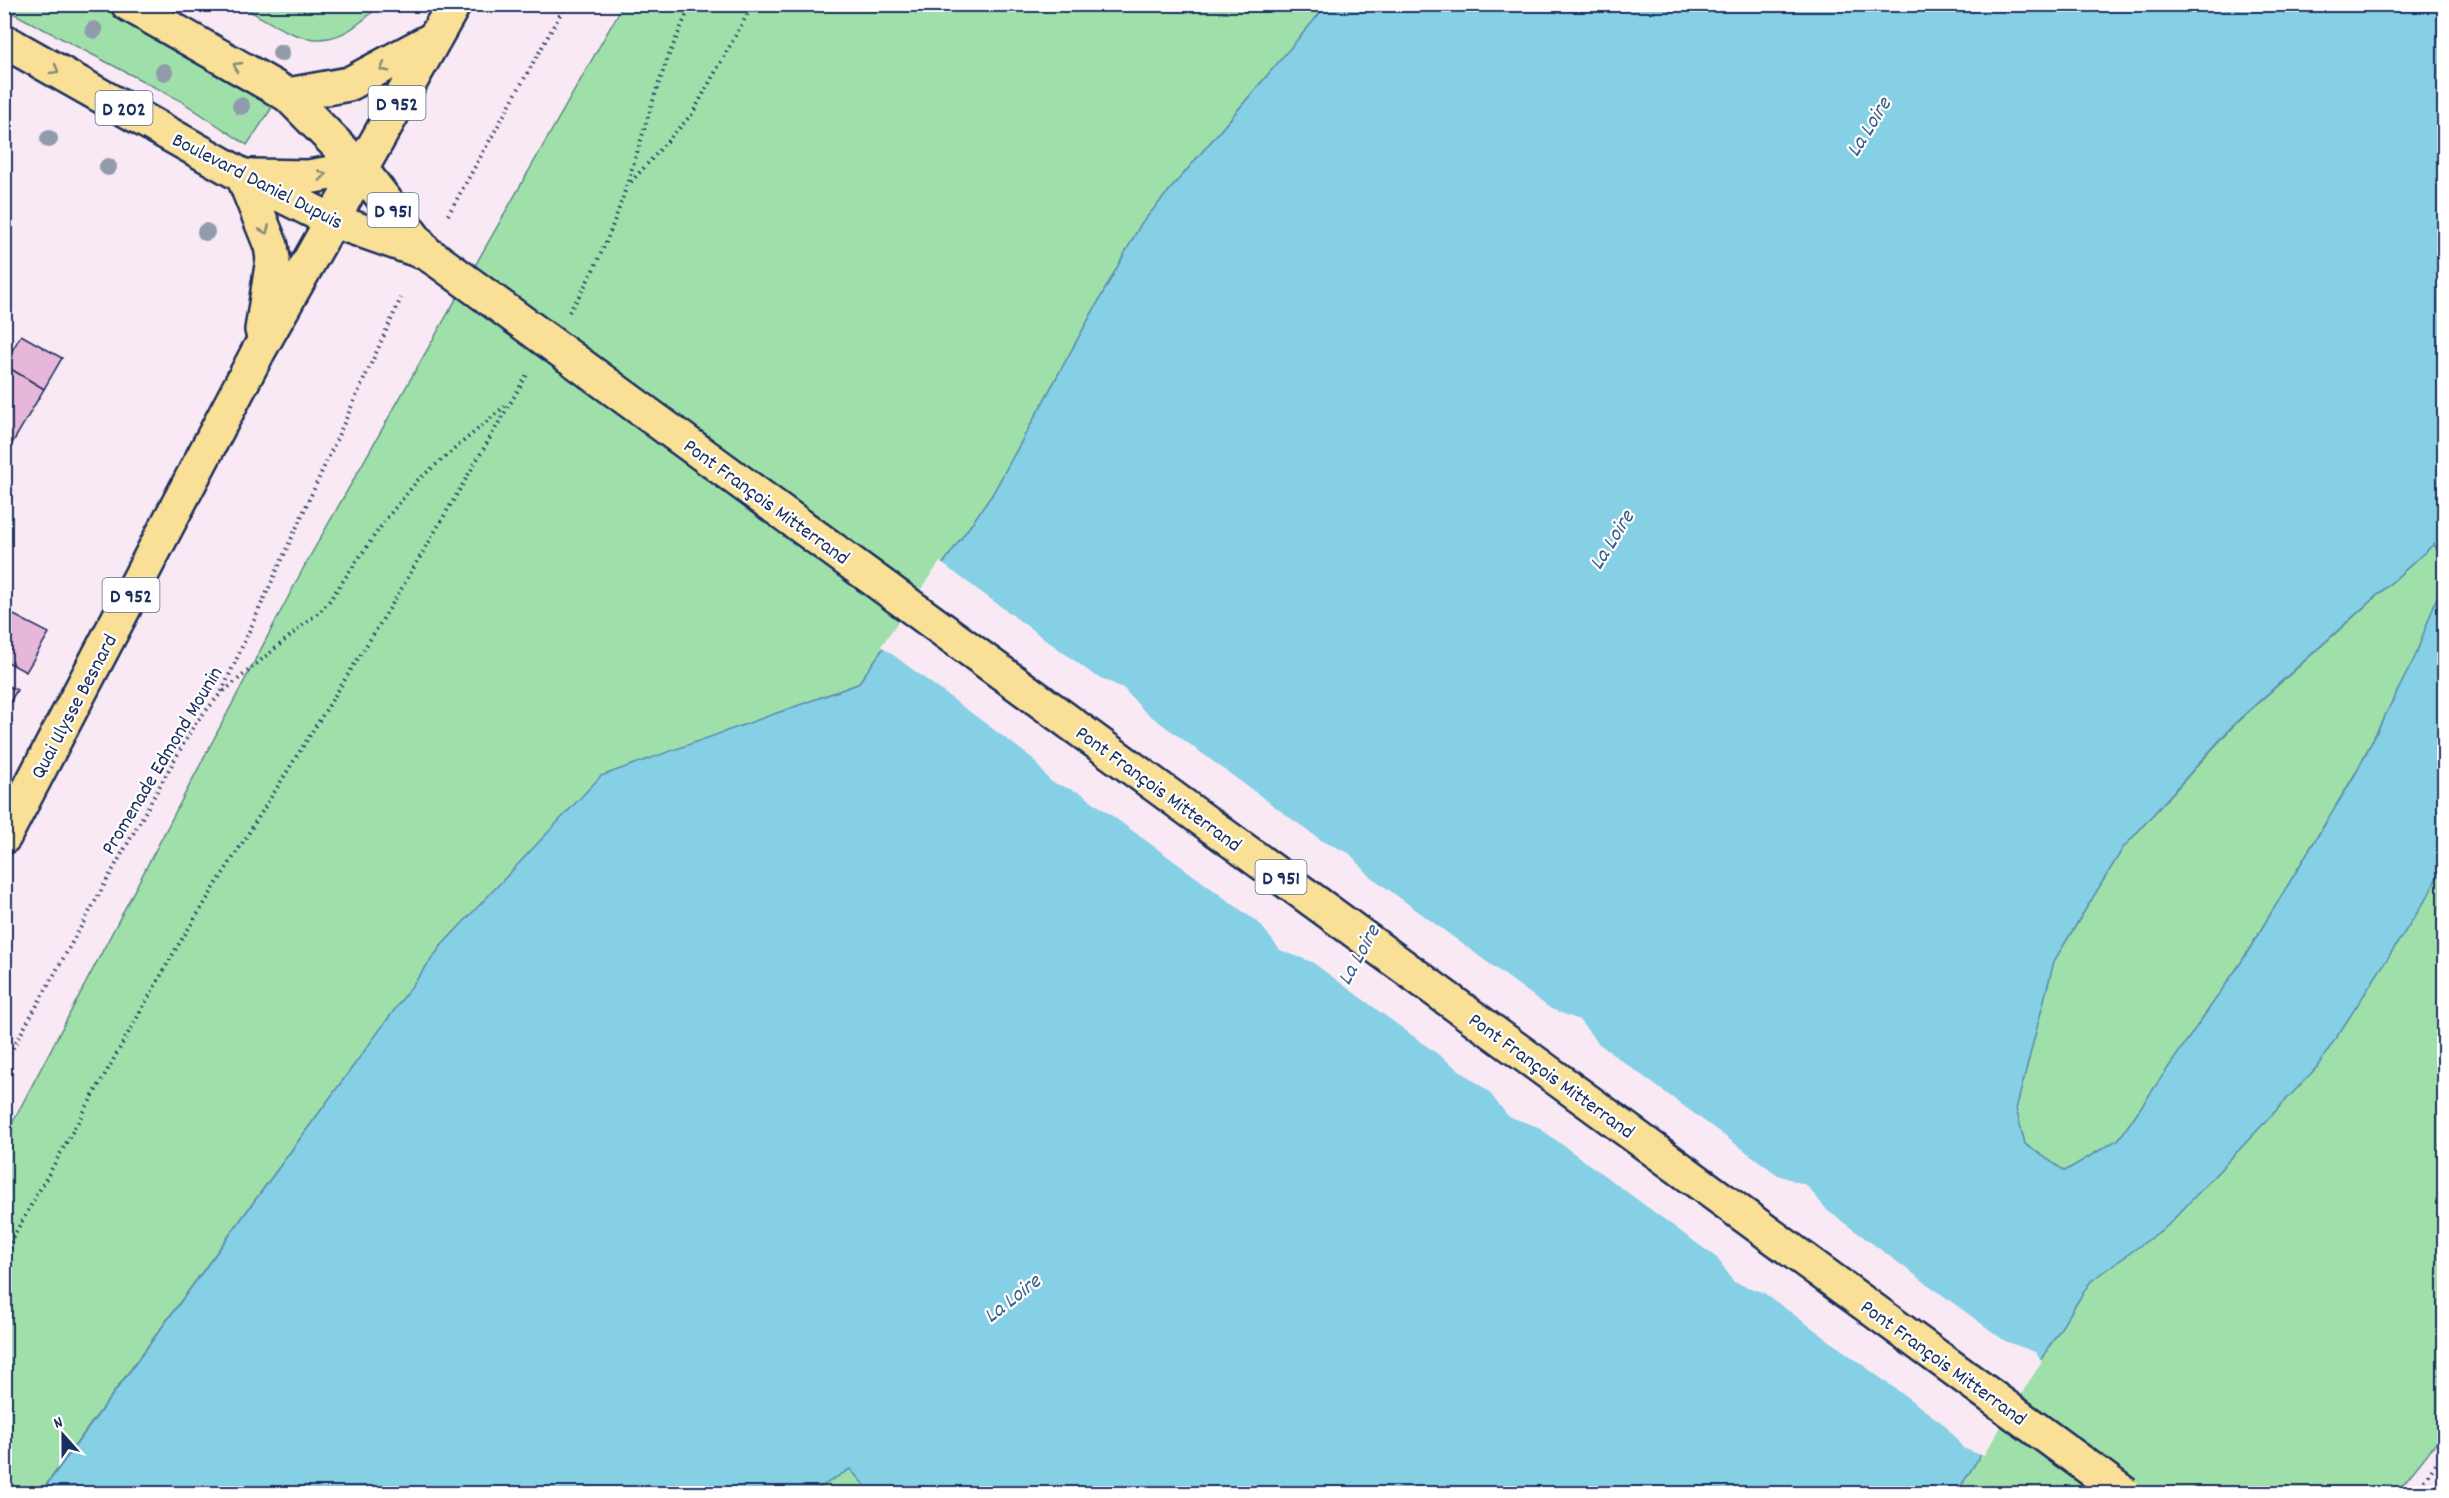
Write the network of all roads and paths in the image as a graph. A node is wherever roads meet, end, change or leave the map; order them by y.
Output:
1 (128, 4) edge
2 (454, 4) edge
3 (566, 4) edge
4 (691, 4) edge
5 (753, 4) edge
6 (434, 38) junction
7 (4, 41) edge
8 (288, 95) junction
9 (360, 168) junction
10 (243, 176) junction
11 (628, 185) junction
12 (448, 215) dead end
13 (331, 220) junction
14 (432, 257) junction
15 (401, 298) dead end
16 (567, 315) dead end
17 (258, 352) junction
18 (535, 363) dead end
19 (509, 402) junction
20 (221, 693) junction
21 (4, 837) edge
22 (4, 1064) edge
23 (4, 1253) edge
24 (2445, 1454) edge
25 (2125, 1494) edge
26 (2413, 1494) edge

8 -> 1 main road
2 - 6 main road, D 952
3 - 12 path
4 - 11 path
5 - 11 path
6 -> 8 main road
6 - 9 main road, D 952
7 -> 10 main road, Boulevard Daniel Dupuis / D 202
8 - 9 main road
10 -> 9 main road, D 202
9 - 13 main road, D 952
9 - 14 main road, D 951
10 - 13 main road, Boulevard Daniel Dupuis / D 202
10 -> 17 main road
11 - 16 path
13 - 14 main road, Boulevard Daniel Dupuis / D 951
13 - 17 main road, D 952
14 - 25 main road, Pont François Mitterrand / D 951, bridge
15 - 20 path, Promenade Edmond Mounin
17 - 21 main road, Quai Ulysse Besnard / D 952
18 - 19 path
19 - 20 path
19 - 23 path
20 - 22 path, Promenade Edmond Mounin
24 - 26 path

